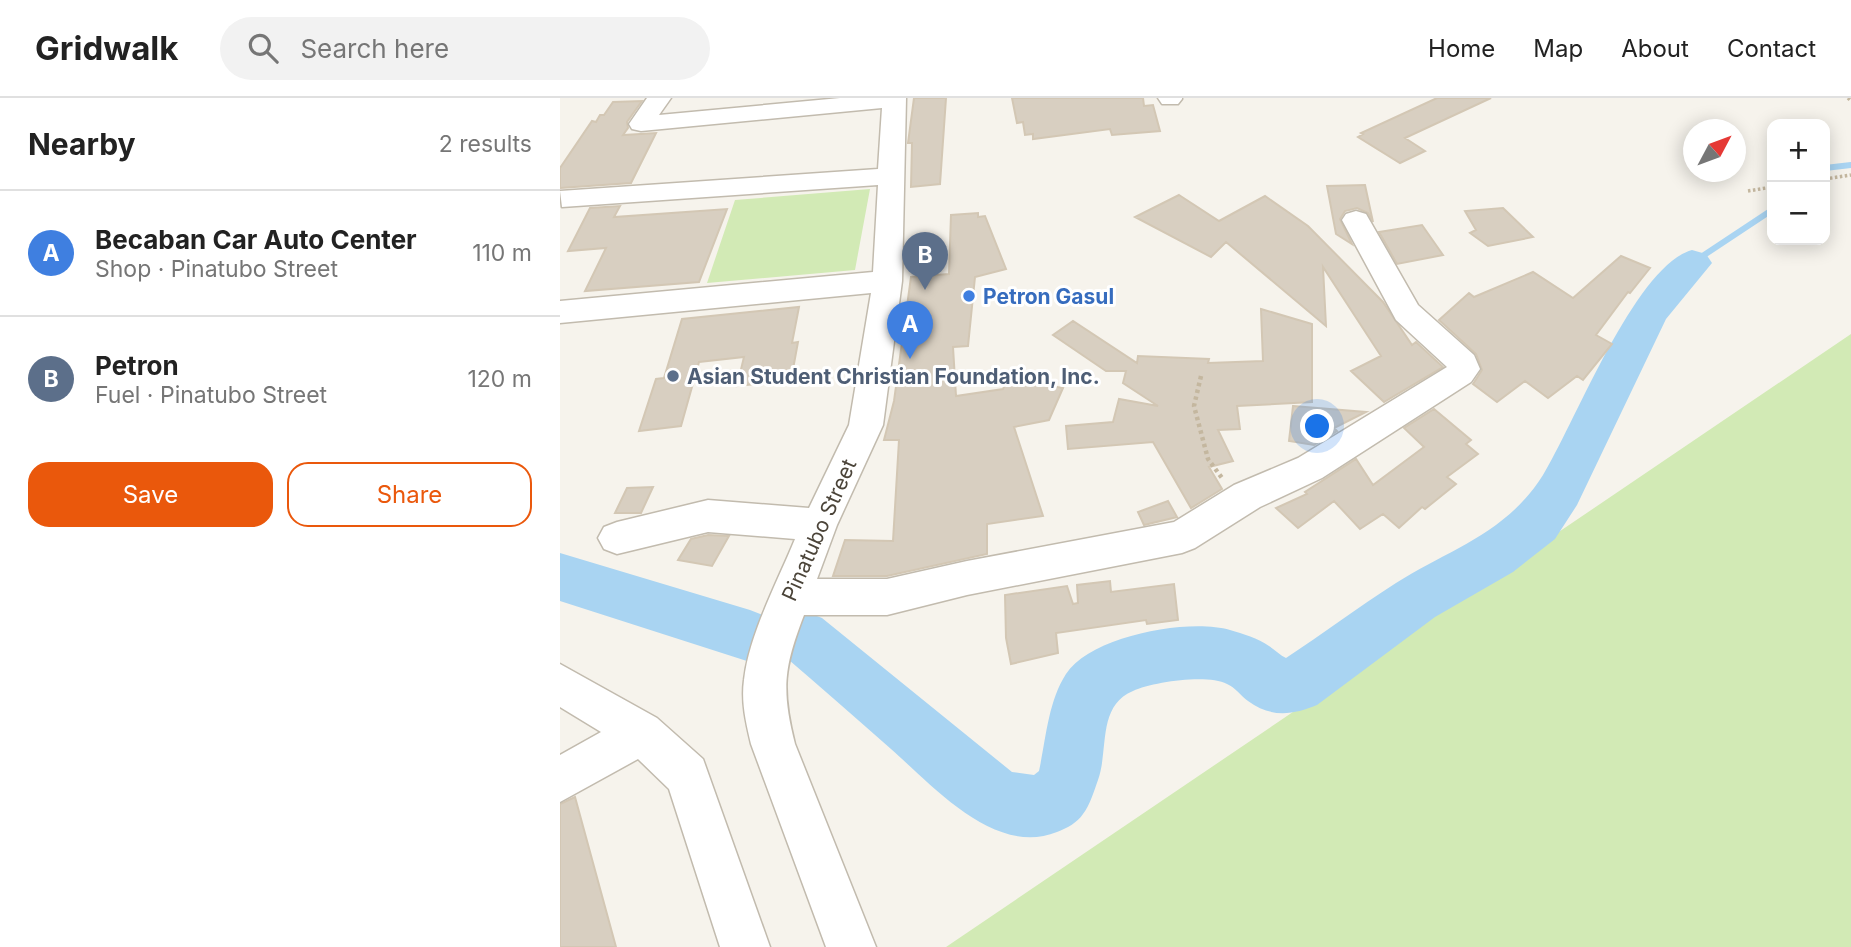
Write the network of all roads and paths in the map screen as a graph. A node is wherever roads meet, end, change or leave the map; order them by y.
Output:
1 (659, 98) edge
2 (894, 99) edge
3 (1851, 175) edge
4 (893, 176) junction
5 (1830, 178) edge
6 (1767, 188) edge
7 (1748, 191) dead end
8 (562, 199) edge
9 (1356, 220) dead end
10 (887, 281) junction
11 (560, 312) edge
12 (1201, 376) dead end
13 (1240, 501) junction
14 (819, 525) junction
15 (617, 538) dead end
16 (789, 597) junction
17 (560, 684) edge
18 (642, 733) junction
19 (560, 780) edge
20 (745, 947) edge
21 (851, 947) edge

1 - 2 street
2 - 4 street, Pinatubo Street
3 - 5 path
4 - 8 street
4 - 10 street, Pinatubo Street
6 - 7 path
9 - 13 street
10 - 11 street
10 - 14 street, Pinatubo Street
12 - 13 path
13 - 16 street
14 - 15 street
14 - 16 street, Pinatubo Street
16 - 21 street, Pinatubo Street
17 - 18 street
18 - 19 street
18 - 20 street

